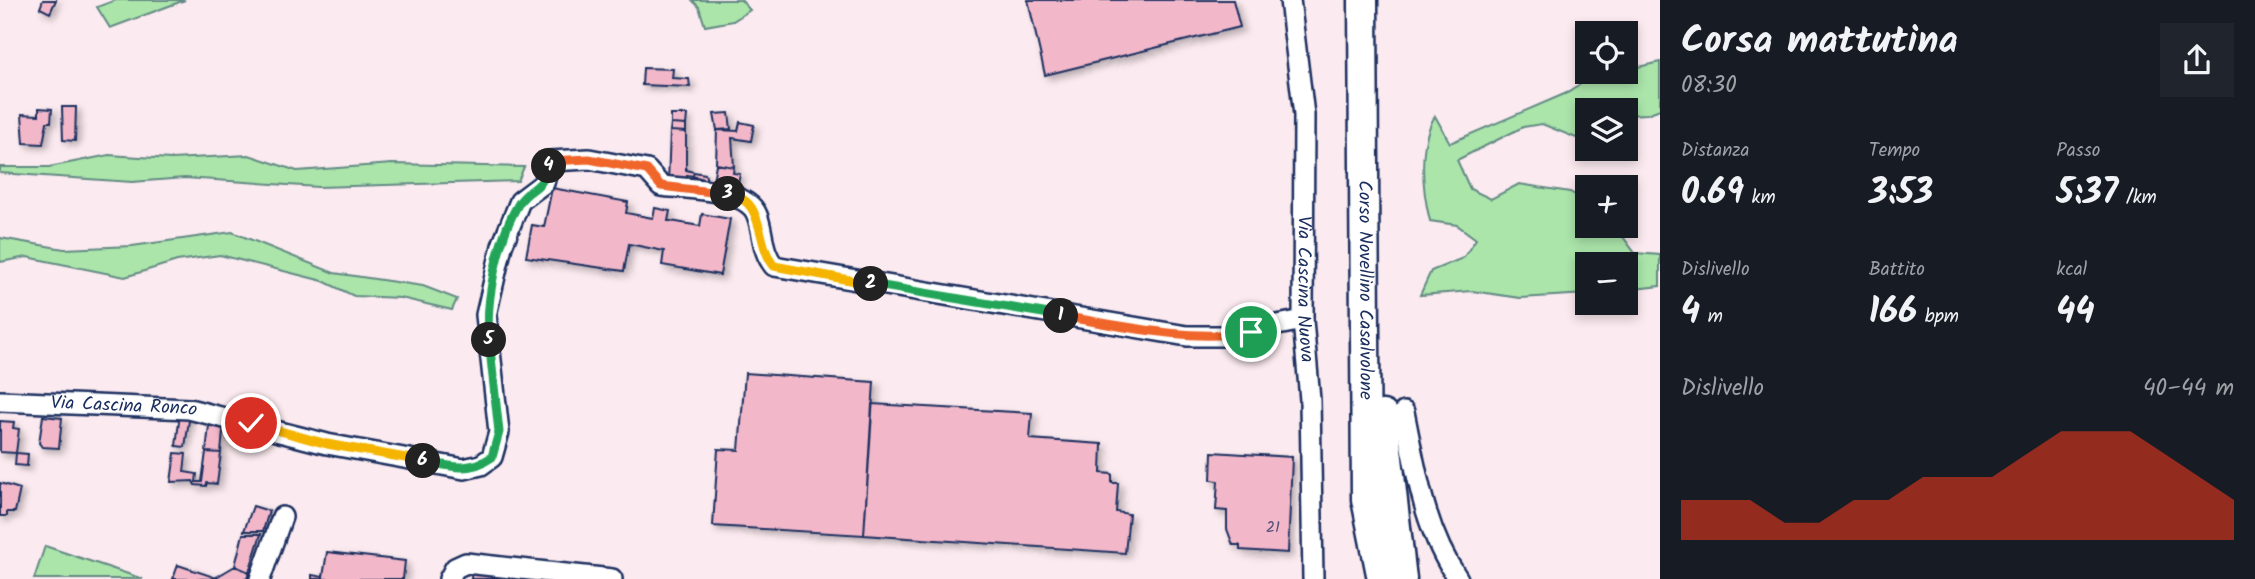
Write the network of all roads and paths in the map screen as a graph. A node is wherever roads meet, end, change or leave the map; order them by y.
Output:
1 (1290, 0) edge
2 (1363, 0) edge
3 (1378, 0) edge
4 (1303, 320) junction
5 (0, 401) edge
6 (1404, 412) dead end
7 (1385, 447) junction
8 (282, 517) dead end
9 (260, 579) edge
10 (449, 579) edge
11 (612, 579) edge
12 (1313, 579) edge
13 (1382, 579) edge
14 (1402, 579) edge
15 (1411, 579) edge
16 (1458, 579) edge

1 - 4 street, Via Cascina Nuova
2 - 13 highway, Corso Novellino Casalvolone
3 - 7 highway, Corso Novellino Casalvolone
4 - 5 street, Via Cascina Ronco
4 - 12 street, Via Cascina Nuova
6 - 16 street
7 - 14 highway, Corso Novellino Casalvolone
7 - 15 highway
8 - 9 street
10 - 11 street

